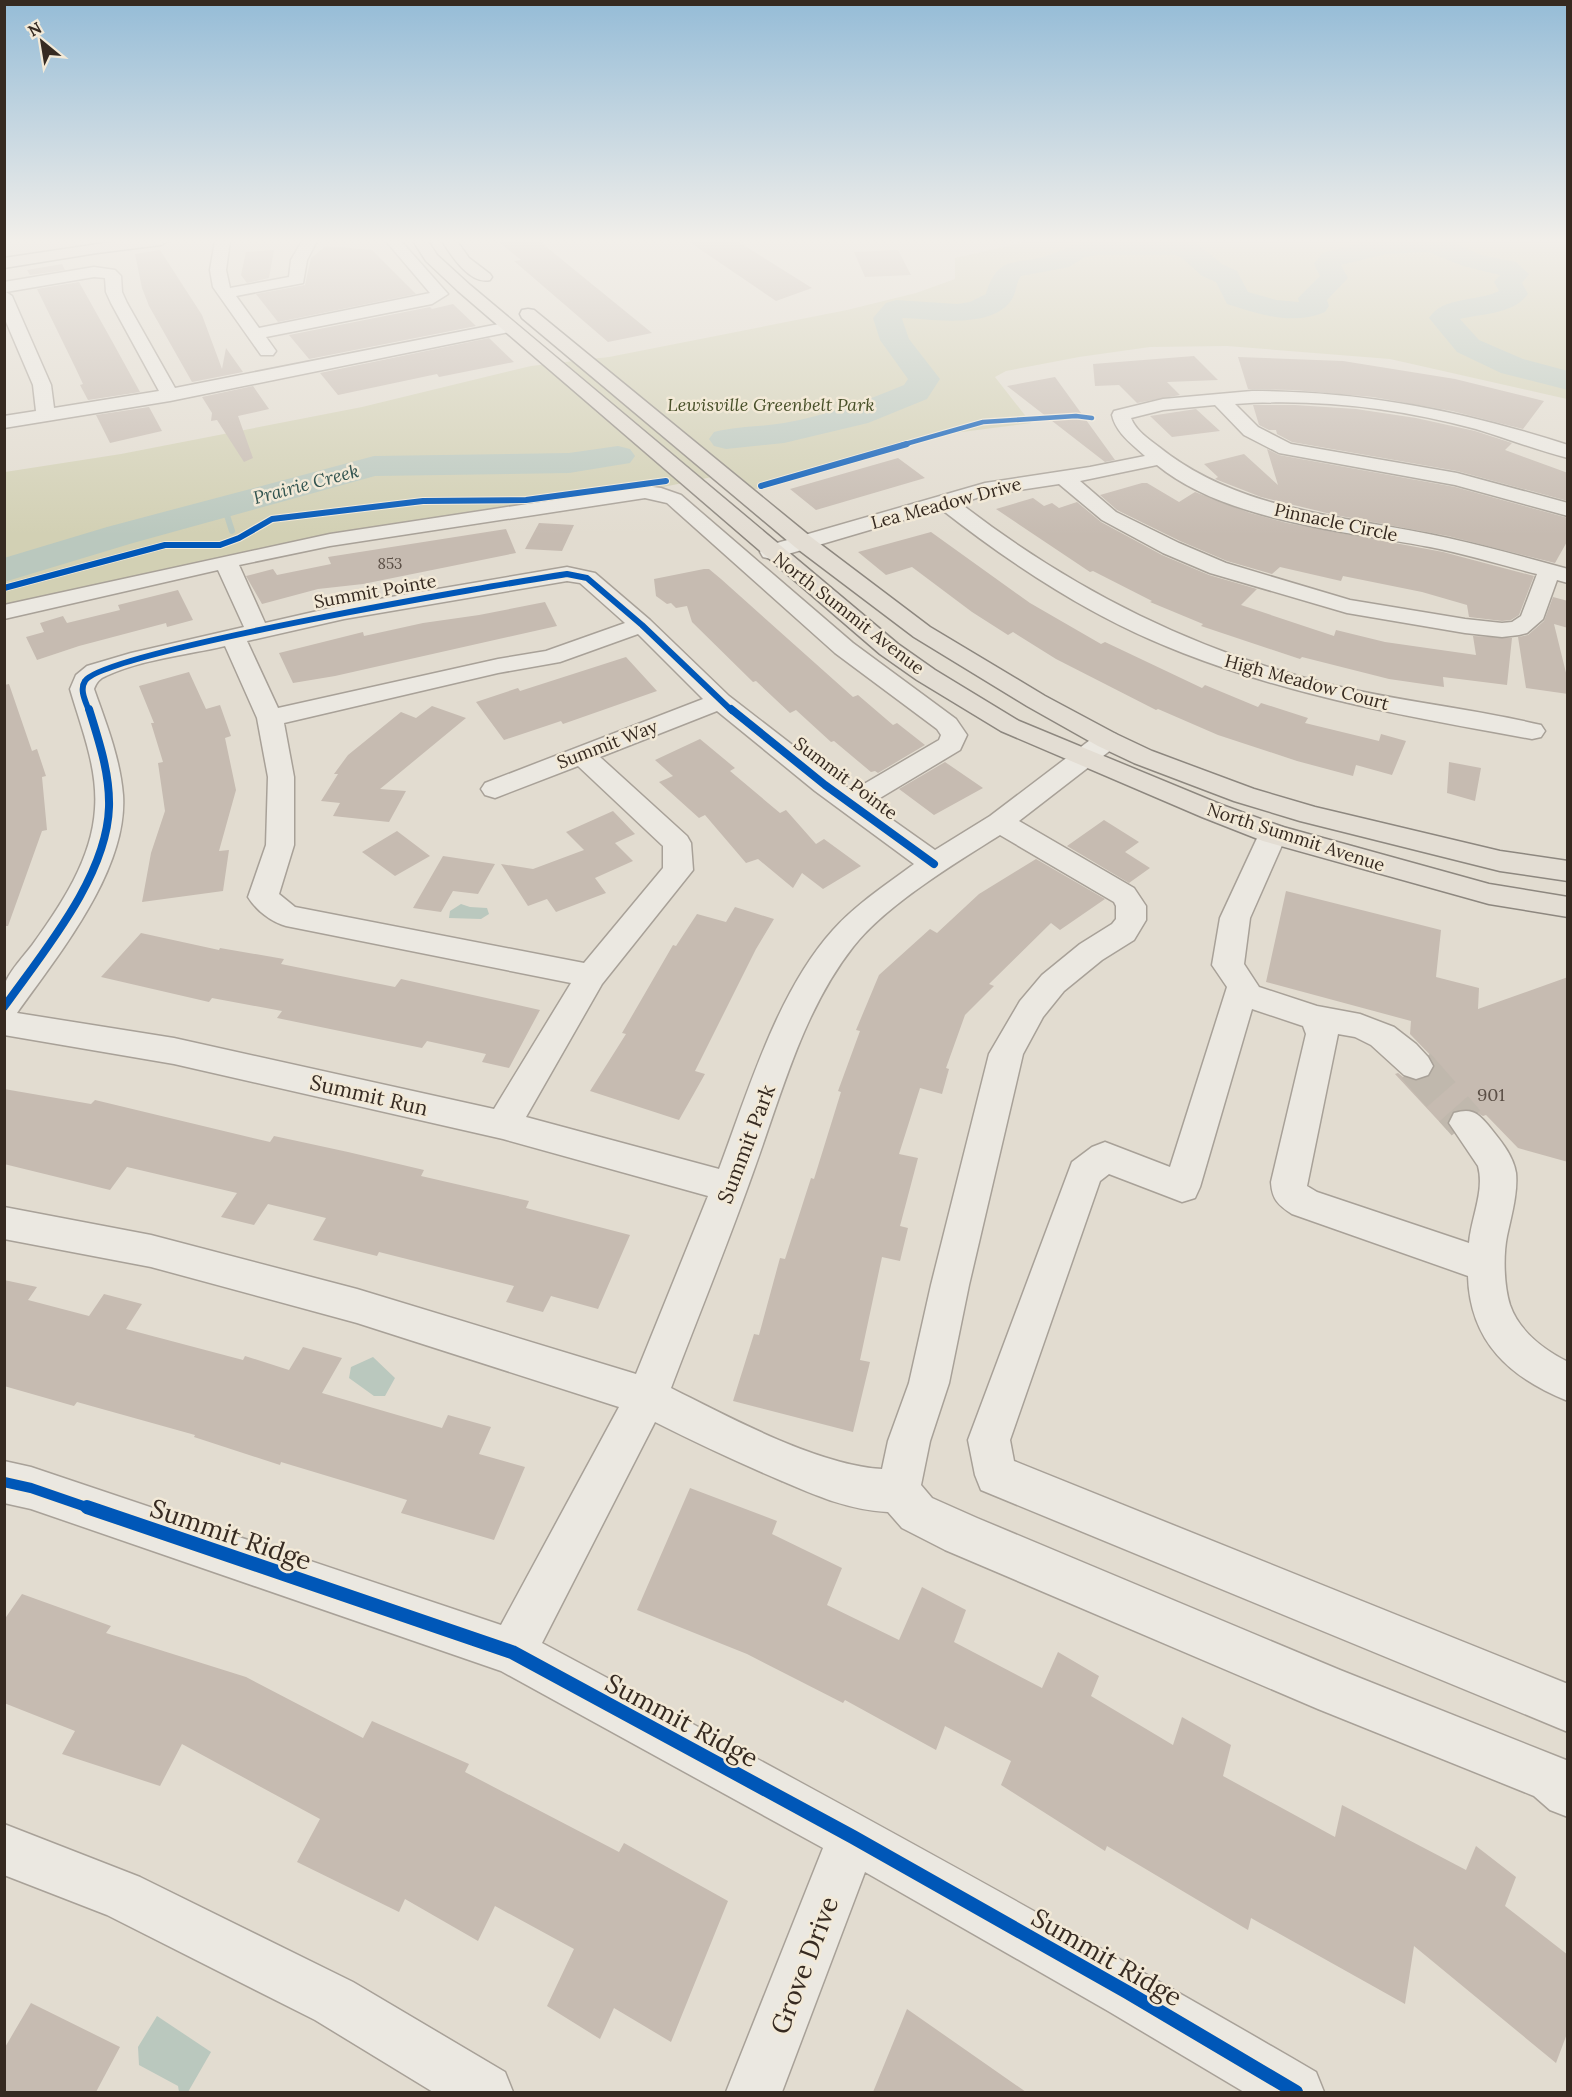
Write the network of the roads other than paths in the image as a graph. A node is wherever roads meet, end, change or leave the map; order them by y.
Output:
1 (22, 339) edge
2 (139, 339) edge
3 (258, 339) edge
4 (449, 339) edge
5 (523, 339) edge
6 (558, 339) edge
7 (282, 372) junction
8 (170, 394) junction
9 (1220, 399) junction
10 (46, 416) junction
11 (4, 422) edge
12 (1568, 452) edge
13 (1158, 459) junction
14 (1063, 477) junction
15 (944, 501) junction
16 (1568, 510) edge
17 (803, 542) junction
18 (771, 552) junction
19 (226, 562) junction
20 (1558, 573) edge
21 (4, 612) edge
22 (642, 625) junction
23 (245, 633) junction
24 (720, 701) junction
25 (270, 718) junction
26 (1532, 731) dead end
27 (1096, 749) junction
28 (581, 754) junction
29 (495, 789) dead end
30 (851, 804) junction
31 (1000, 822) junction
32 (1273, 834) junction
33 (934, 864) junction
34 (1568, 871) edge
35 (1568, 907) edge
36 (591, 976) junction
37 (1242, 993) junction
38 (4, 1007) edge
39 (1316, 1018) junction
40 (4, 1023) edge
41 (1416, 1066) tunnel mouth
42 (1466, 1123) tunnel mouth
43 (503, 1125) junction
44 (730, 1187) junction
45 (4, 1223) edge
46 (1487, 1266) junction
47 (1568, 1382) edge
48 (647, 1397) junction
49 (4, 1482) edge
50 (898, 1491) junction
51 (512, 1652) junction
52 (1568, 1708) edge
53 (1568, 1792) edge
54 (853, 1837) junction
55 (4, 1849) edge
56 (485, 2092) edge
57 (754, 2092) edge
58 (1296, 2092) edge

1 - 10 street
2 - 8 street
3 - 7 street
4 - 7 street
5 - 18 main road, North Summit Avenue
6 - 17 main road, North Summit Avenue
7 - 8 street
8 - 10 street
9 - 12 street, Pinnacle Circle
9 - 13 street, Pinnacle Circle
9 - 16 street
10 - 11 street
13 - 14 street, Lea Meadow Drive
13 - 20 street, Pinnacle Circle
14 - 15 street, Lea Meadow Drive
14 - 20 street
15 - 17 street, Lea Meadow Drive
15 - 26 street, High Meadow Court
17 - 18 street, Lea Meadow Drive
17 - 27 main road, North Summit Avenue
18 - 27 main road, North Summit Avenue
19 - 21 street
19 - 23 street
19 - 30 street
22 - 23 street, Summit Pointe
22 - 24 street, Summit Pointe
22 - 25 street
23 - 25 street
23 - 38 street, Summit Pointe
24 - 28 street, Summit Way
24 - 30 street, Summit Pointe
25 - 36 street
27 - 31 street, Summit Park
27 - 32 main road, North Summit Avenue
27 - 34 main road, North Summit Avenue
28 - 29 street, Summit Way
28 - 36 street
30 - 33 street, Summit Pointe
31 - 33 street, Summit Park
31 - 50 street
32 - 35 main road, North Summit Avenue
32 - 37 street
33 - 44 street, Summit Park
36 - 43 street
37 - 39 street
37 - 52 street
39 - 41 street
39 - 46 street
40 - 43 street, Summit Run
42 - 46 street
43 - 44 street, Summit Run
44 - 48 street, Summit Park
45 - 48 street
46 - 47 street
48 - 50 street
48 - 51 street, Summit Park
49 - 51 street, Summit Ridge
50 - 53 street
51 - 54 street, Summit Ridge
54 - 57 street, Grove Drive
54 - 58 street, Summit Ridge
55 - 56 street

